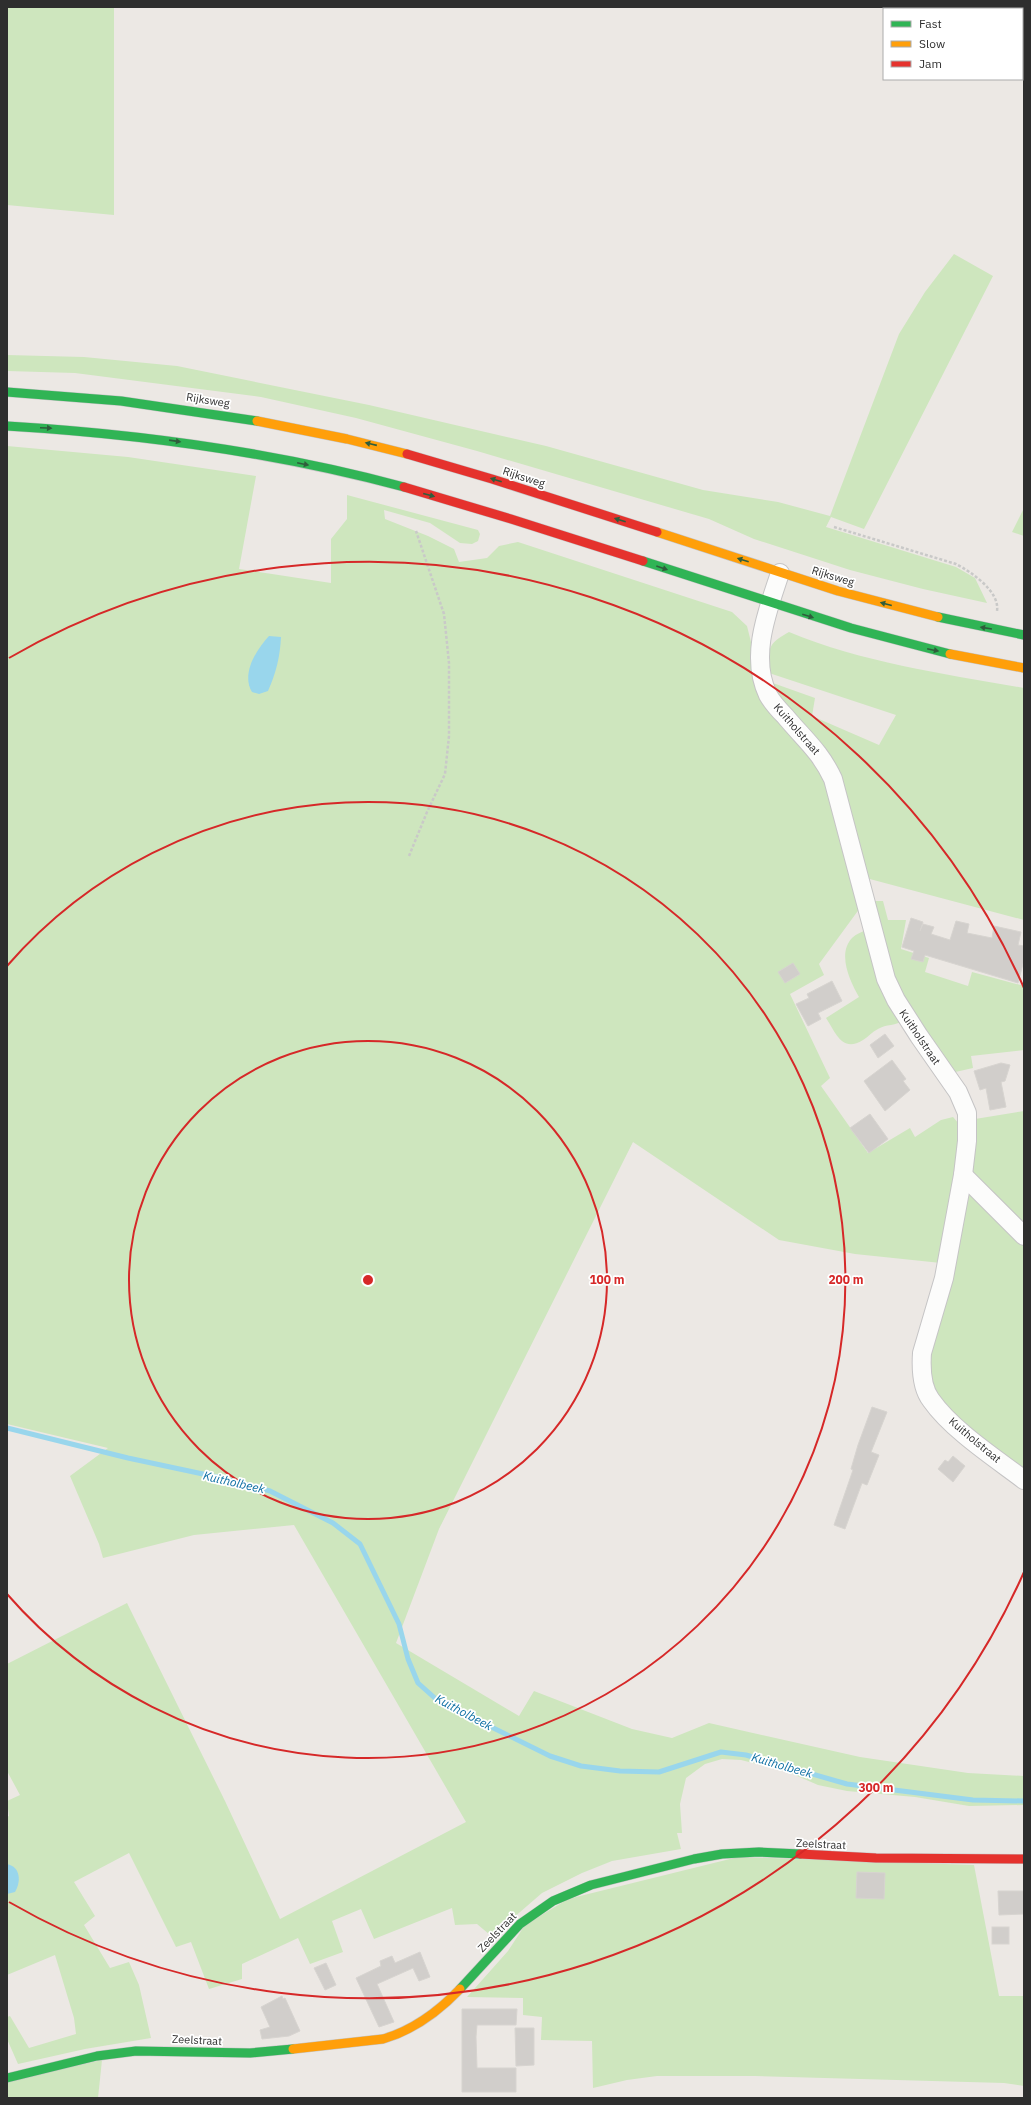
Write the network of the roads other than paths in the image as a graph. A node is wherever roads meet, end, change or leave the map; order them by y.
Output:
1 (7, 392) edge
2 (7, 426) edge
3 (780, 573) junction
4 (770, 604) junction
5 (1024, 634) edge
6 (1024, 668) edge
7 (963, 1175) junction
8 (1024, 1236) edge
9 (1024, 1480) edge
10 (1024, 1859) edge
11 (7, 2078) edge

3 -> 1 main road, Rijksweg
2 -> 4 main road
3 - 4 street, Kuitholstraat
5 -> 3 main road, Rijksweg
4 -> 6 main road
4 - 7 street, Kuitholstraat
7 - 8 street
7 - 9 street, Kuitholstraat
10 - 11 main road, Zeelstraat

